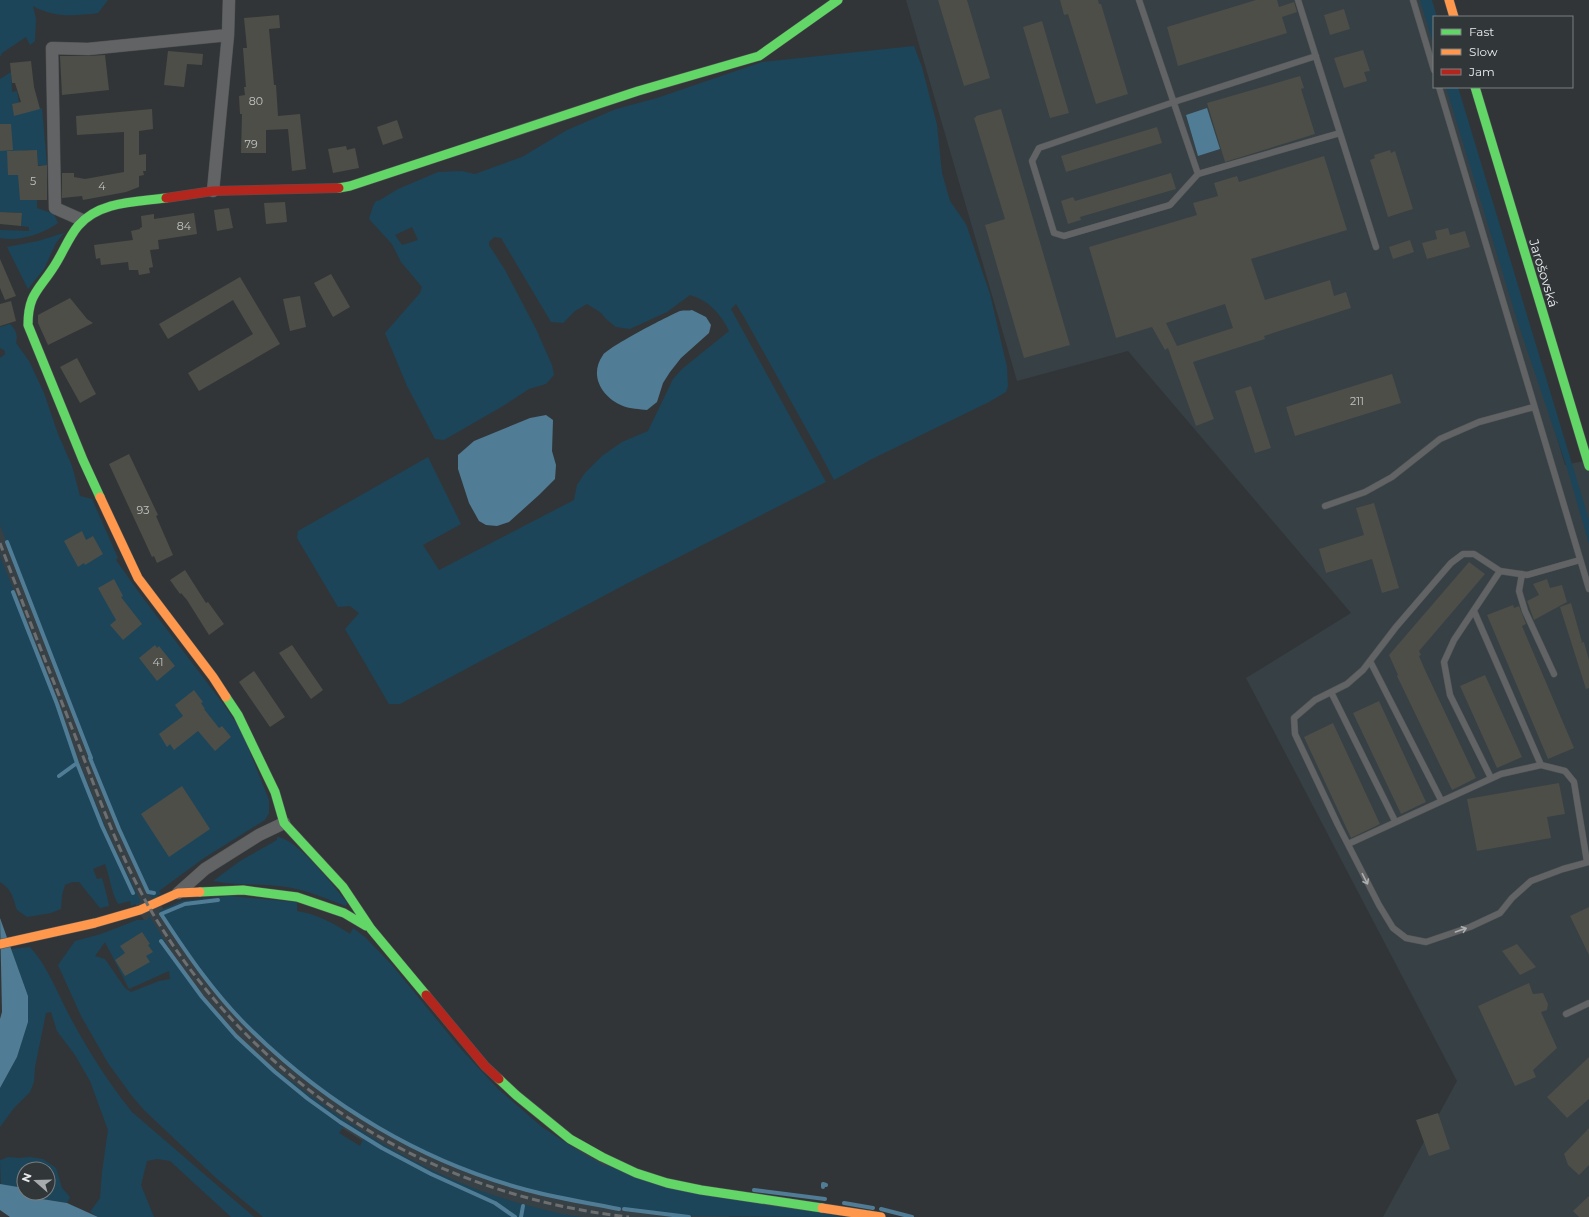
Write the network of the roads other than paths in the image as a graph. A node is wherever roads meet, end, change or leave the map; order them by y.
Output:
1 (228, 0) edge
2 (838, 0) edge
3 (1139, 0) edge
4 (1298, 0) edge
5 (1413, 0) edge
6 (1448, 0) edge
7 (1454, 16) edge
8 (228, 35) junction
9 (1316, 56) junction
10 (1433, 67) edge
11 (1439, 88) edge
12 (1475, 88) edge
13 (1174, 102) junction
14 (1340, 133) junction
15 (1198, 174) junction
16 (213, 191) junction
17 (82, 220) junction
18 (1376, 247) dead end
19 (1534, 407) junction
20 (1589, 466) edge
21 (1325, 506) dead end
22 (1580, 560) junction
23 (1500, 571) junction
24 (1522, 574) junction
25 (1589, 589) edge
26 (1474, 611) junction
27 (1370, 661) junction
28 (1554, 674) dead end
29 (1331, 692) junction
30 (1541, 765) junction
31 (1491, 778) junction
32 (1440, 800) junction
33 (1395, 822) junction
34 (284, 823) junction
35 (1348, 844) junction
36 (1588, 862) edge
37 (178, 893) junction
38 (370, 929) junction
39 (0, 944) edge
40 (1589, 1003) edge
41 (1566, 1014) dead end
42 (881, 1217) edge

1 - 8 street
2 - 16 street
3 - 13 lane
4 - 9 lane
5 - 10 lane
6 - 7 street
8 - 16 street
8 - 17 street
9 - 13 lane
9 - 14 lane
11 - 19 lane
12 - 20 street, Jarošovská
13 - 15 lane
13 - 15 lane
14 - 15 lane
14 - 18 lane
16 - 17 street
17 - 34 street
19 - 21 lane
19 - 22 lane
22 - 24 lane
22 - 25 lane
23 - 24 lane
23 - 26 lane
23 - 27 lane
24 - 28 lane
26 - 30 lane
26 - 31 lane
27 - 29 lane
27 - 32 lane
29 - 33 lane
29 - 35 lane
30 - 31 lane
30 - 36 lane
31 - 32 lane
32 - 33 lane
33 - 35 lane
34 - 37 street
34 - 38 street
35 -> 36 lane
37 - 38 street
37 - 39 street
38 - 42 street
40 - 41 lane

